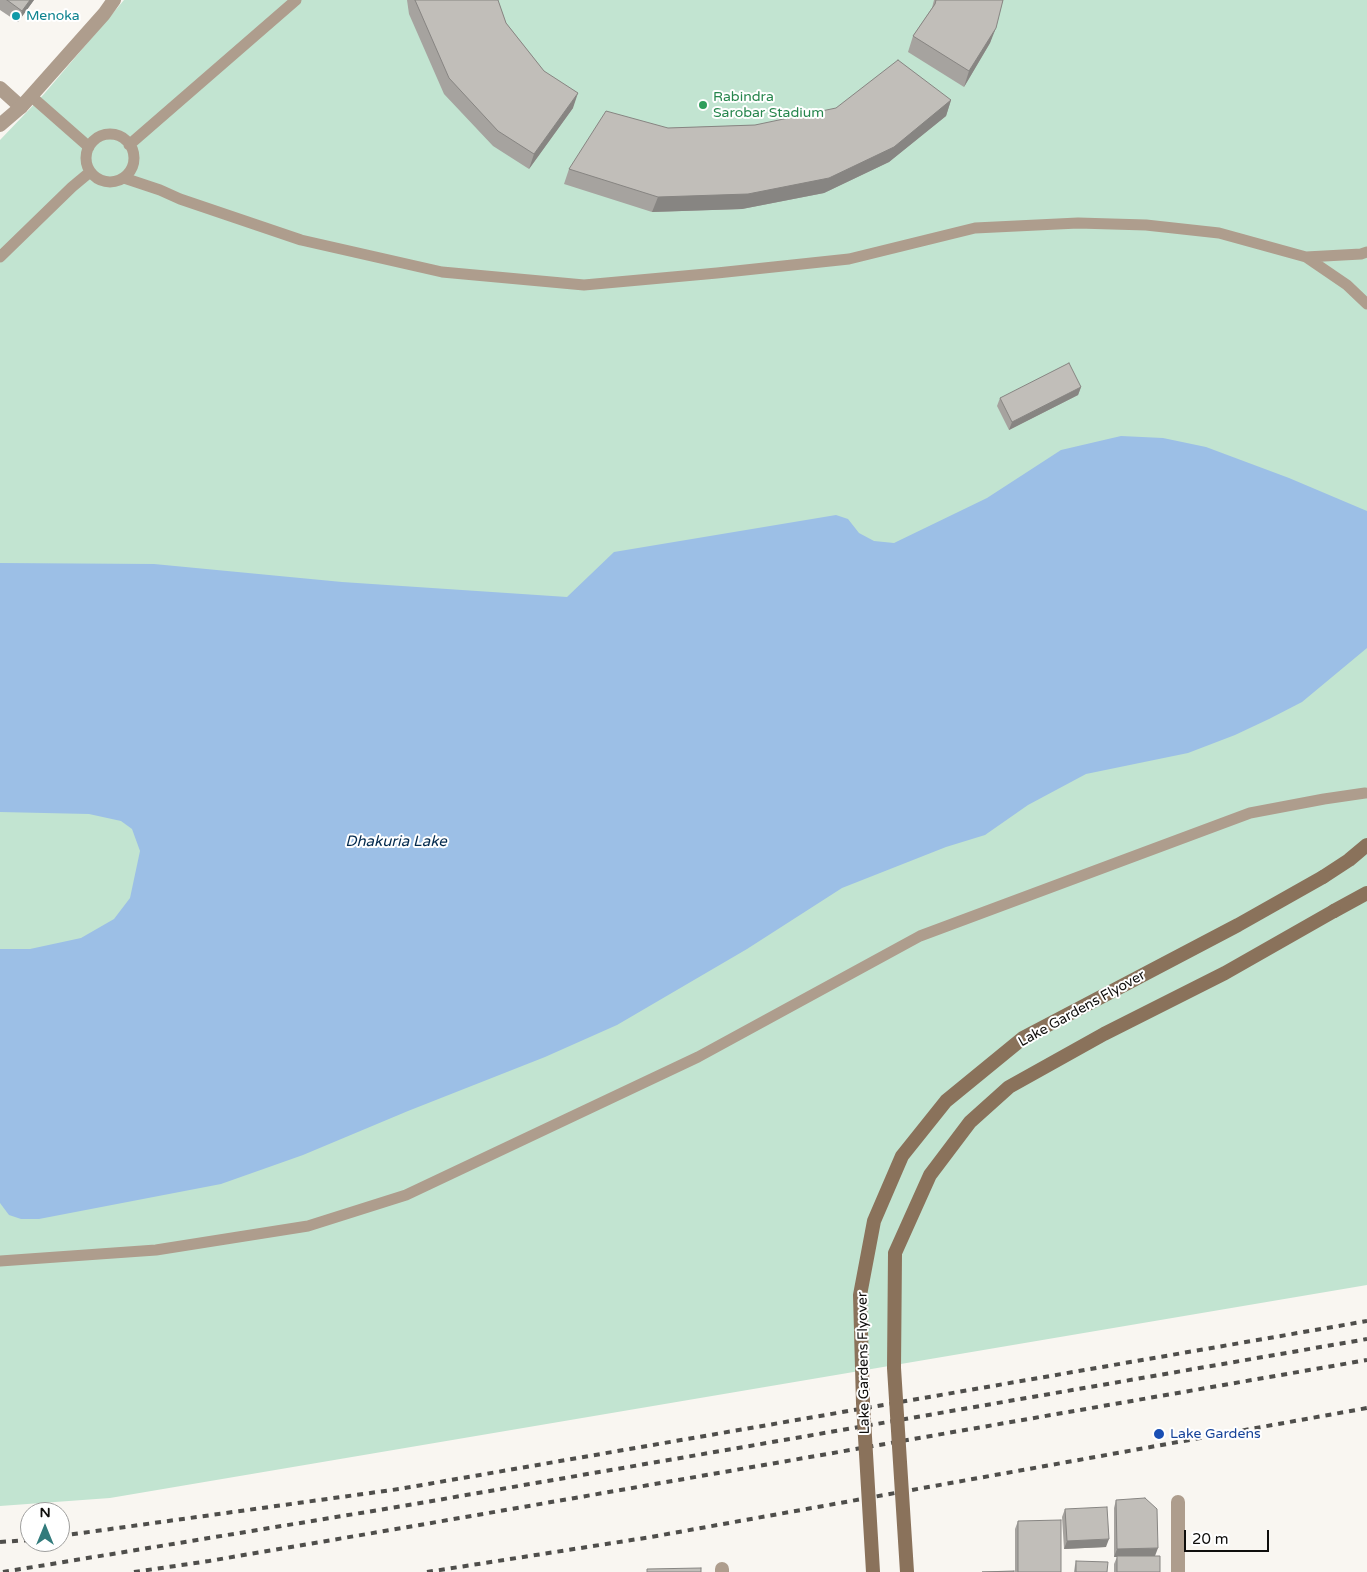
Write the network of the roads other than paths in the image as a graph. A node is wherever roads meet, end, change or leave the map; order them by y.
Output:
1 (114, 0) edge
2 (296, 0) edge
3 (0, 88) edge
4 (31, 96) junction
5 (21, 107) junction
6 (0, 125) edge
7 (129, 145) junction
8 (89, 147) junction
9 (90, 172) junction
10 (124, 178) junction
11 (1367, 252) edge
12 (0, 257) edge
13 (1306, 257) junction
14 (1367, 304) edge
15 (1365, 793) dead end
16 (1367, 845) edge
17 (1367, 893) edge
18 (0, 1260) edge
19 (1178, 1502) dead end
20 (873, 1572) edge
21 (906, 1572) edge
22 (1178, 1572) edge

1 - 4 street
2 - 7 lane
3 - 5 street
4 - 5 street
4 - 8 lane
5 - 6 street
7 - 8 lane
7 - 10 lane
8 - 9 lane
9 - 10 lane
9 - 12 lane
10 - 13 lane
11 - 13 lane
13 - 14 lane
15 - 18 lane
16 - 20 main road, Lake Gardens Flyover, bridge
17 - 21 main road, bridge
19 - 22 street

